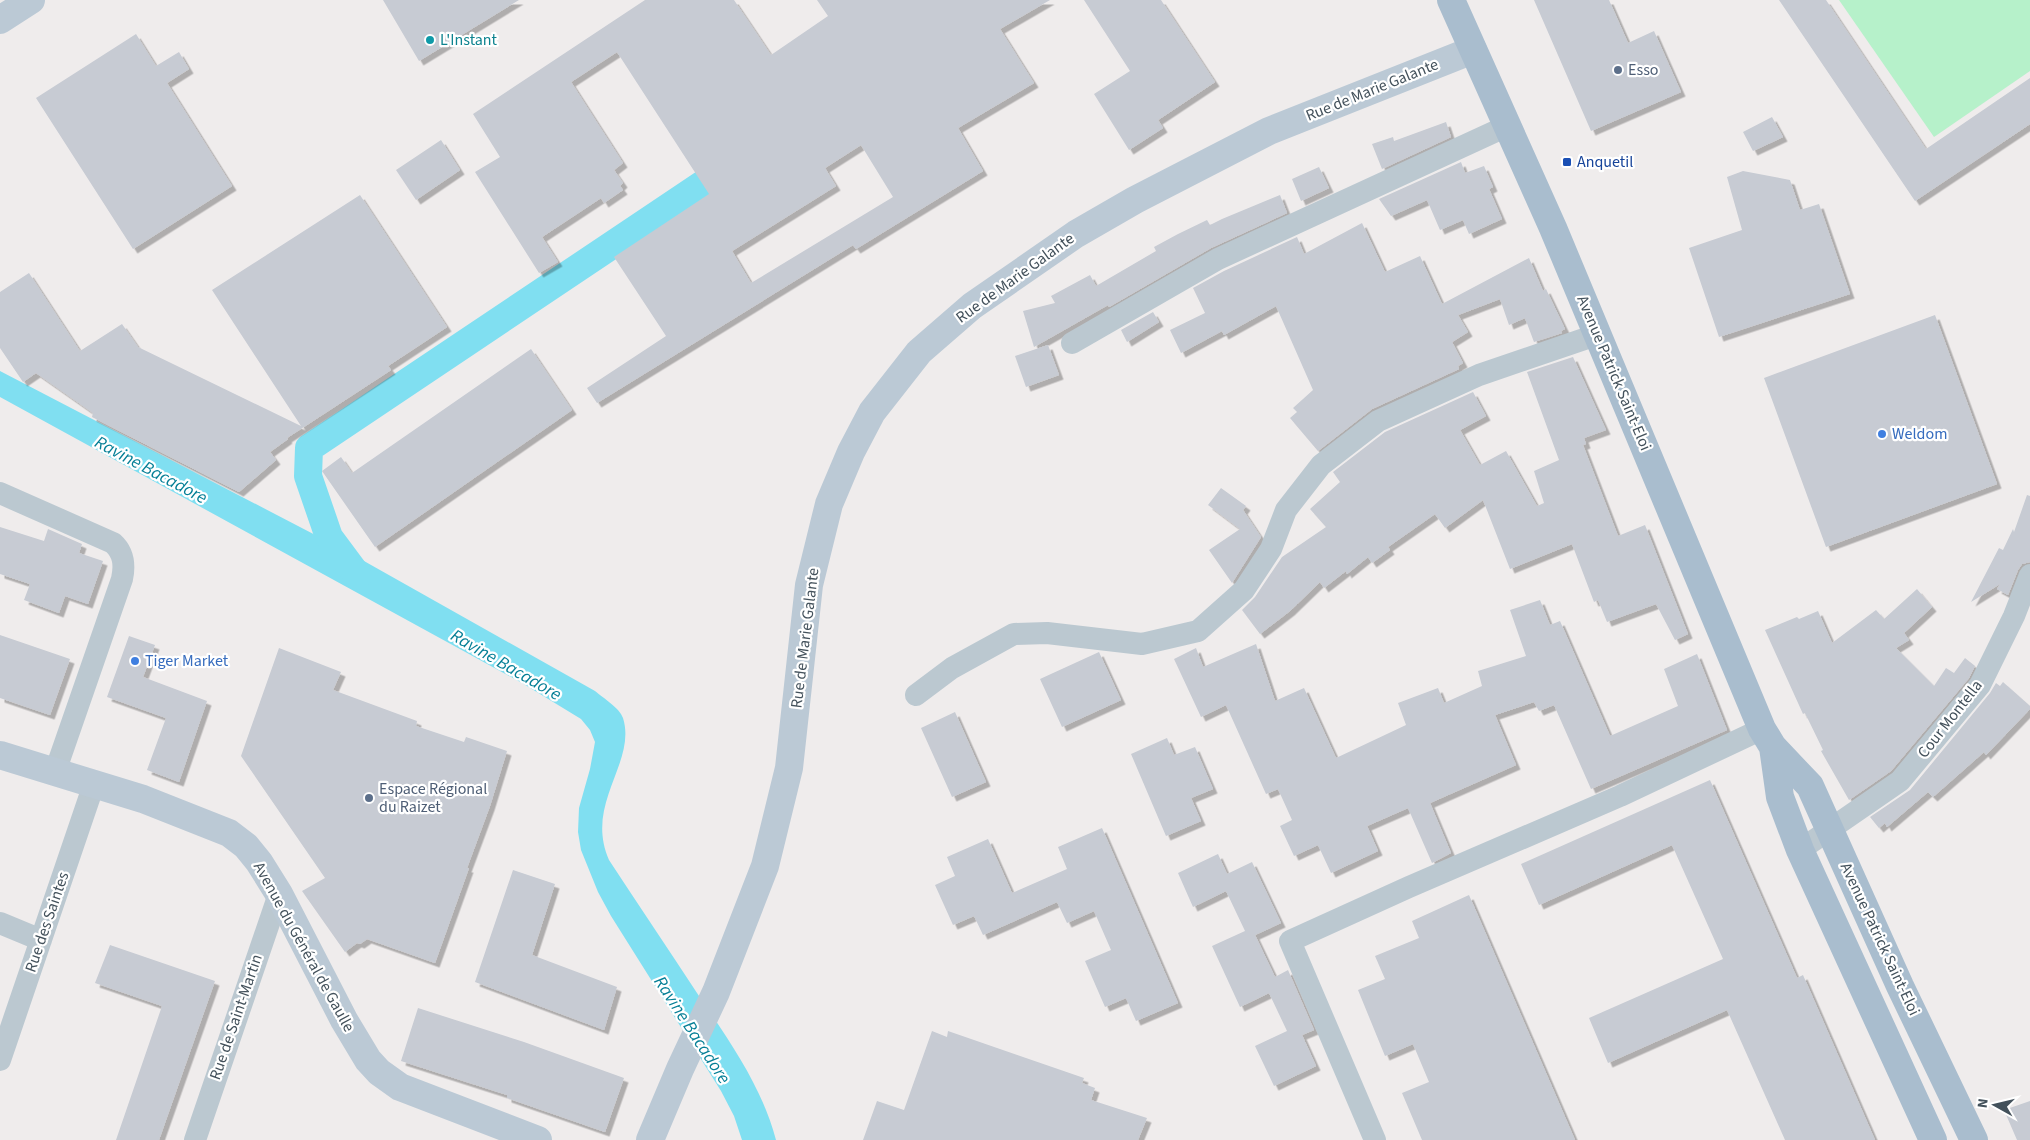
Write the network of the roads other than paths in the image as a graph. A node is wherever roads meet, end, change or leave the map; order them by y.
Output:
1 (32, 0) edge
2 (1451, 0) edge
3 (0, 20) edge
4 (1474, 50) junction
5 (1507, 126) junction
6 (1596, 335) junction
7 (1072, 343) dead end
8 (0, 493) edge
9 (2030, 575) edge
10 (916, 695) dead end
11 (1768, 738) junction
12 (0, 755) edge
13 (55, 772) junction
14 (94, 784) junction
15 (1830, 830) junction
16 (1800, 850) junction
17 (279, 894) junction
18 (0, 923) edge
19 (42, 940) junction
20 (0, 1058) edge
21 (194, 1140) edge
22 (538, 1140) edge
23 (650, 1140) edge
24 (1375, 1140) edge
25 (1933, 1140) edge
26 (1974, 1140) edge

1 - 3 street
2 - 4 main road, Avenue Patrick Saint-Eloi
4 - 5 main road, Avenue Patrick Saint-Eloi
4 - 23 street, Rue de Marie Galante
5 - 6 main road, Avenue Patrick Saint-Eloi
5 - 7 street
6 - 10 street
6 - 11 main road, Avenue Patrick Saint-Eloi
8 - 13 street
9 - 15 street, Cour Montella
11 - 15 main road, Avenue Patrick Saint-Eloi
11 - 16 main road, Avenue Patrick Saint-Eloi
11 - 24 street
12 - 13 street, Avenue du Général de Gaulle
13 - 14 street, Avenue du Général de Gaulle
14 - 17 street, Avenue du Général de Gaulle
14 - 19 street, Rue des Saintes
15 - 16 street, Cour Montella
15 - 26 main road, Avenue Patrick Saint-Eloi
16 - 25 main road, Avenue Patrick Saint-Eloi
17 - 21 street, Rue de Saint-Martin
17 - 22 street, Avenue du Général de Gaulle
18 - 19 street
19 - 20 street, Rue des Saintes

